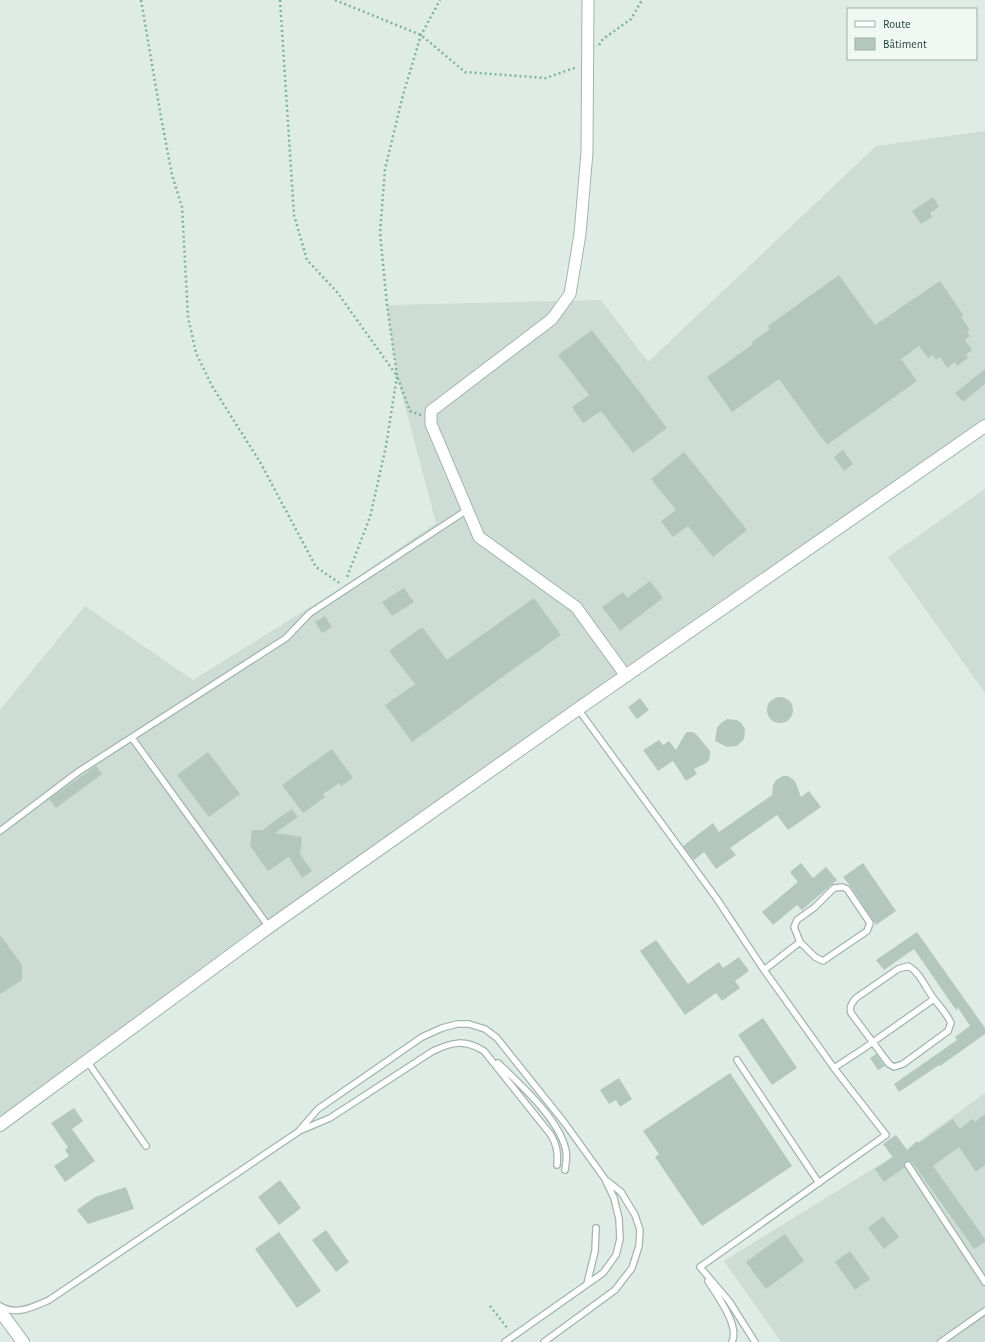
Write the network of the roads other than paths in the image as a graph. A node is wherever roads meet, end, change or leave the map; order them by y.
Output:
1 (588, 0) edge
2 (985, 426) edge
3 (468, 510) junction
4 (626, 676) junction
5 (578, 709) junction
6 (132, 738) junction
7 (0, 831) edge
8 (269, 927) junction
9 (800, 942) junction
10 (764, 970) junction
11 (934, 999) junction
12 (873, 1042) junction
13 (484, 1051) junction
14 (737, 1060) dead end
15 (87, 1061) junction
16 (834, 1068) junction
17 (0, 1125) edge
18 (298, 1132) junction
19 (146, 1146) dead end
20 (557, 1165) dead end
21 (908, 1165) dead end
22 (565, 1170) dead end
23 (605, 1179) junction
24 (819, 1183) junction
25 (596, 1228) dead end
26 (700, 1267) junction
27 (985, 1282) edge
28 (587, 1284) junction
29 (0, 1306) edge
30 (0, 1311) edge
31 (985, 1311) edge
32 (23, 1342) edge
33 (505, 1342) edge
34 (544, 1342) edge
35 (732, 1342) edge
36 (755, 1342) edge
37 (941, 1342) edge

1 - 3 street
2 - 4 street
3 - 4 street
3 - 6 lane
4 - 5 street
5 - 8 street
5 - 10 lane
6 - 7 lane
6 - 8 lane
8 - 15 street
9 - 9 lane
9 - 10 lane
10 - 16 lane
11 - 12 lane
11 - 12 lane
11 - 12 lane
12 - 16 lane
13 - 18 lane
13 - 20 lane
13 - 22 lane
14 - 24 lane
15 - 17 street
15 - 19 lane
16 - 24 lane
18 - 23 lane
18 - 29 lane
21 - 27 lane
23 - 28 lane
23 - 34 lane
24 - 26 lane
25 - 28 lane
26 - 35 lane
26 - 36 lane
28 - 33 lane
30 - 32 street
31 - 37 lane

